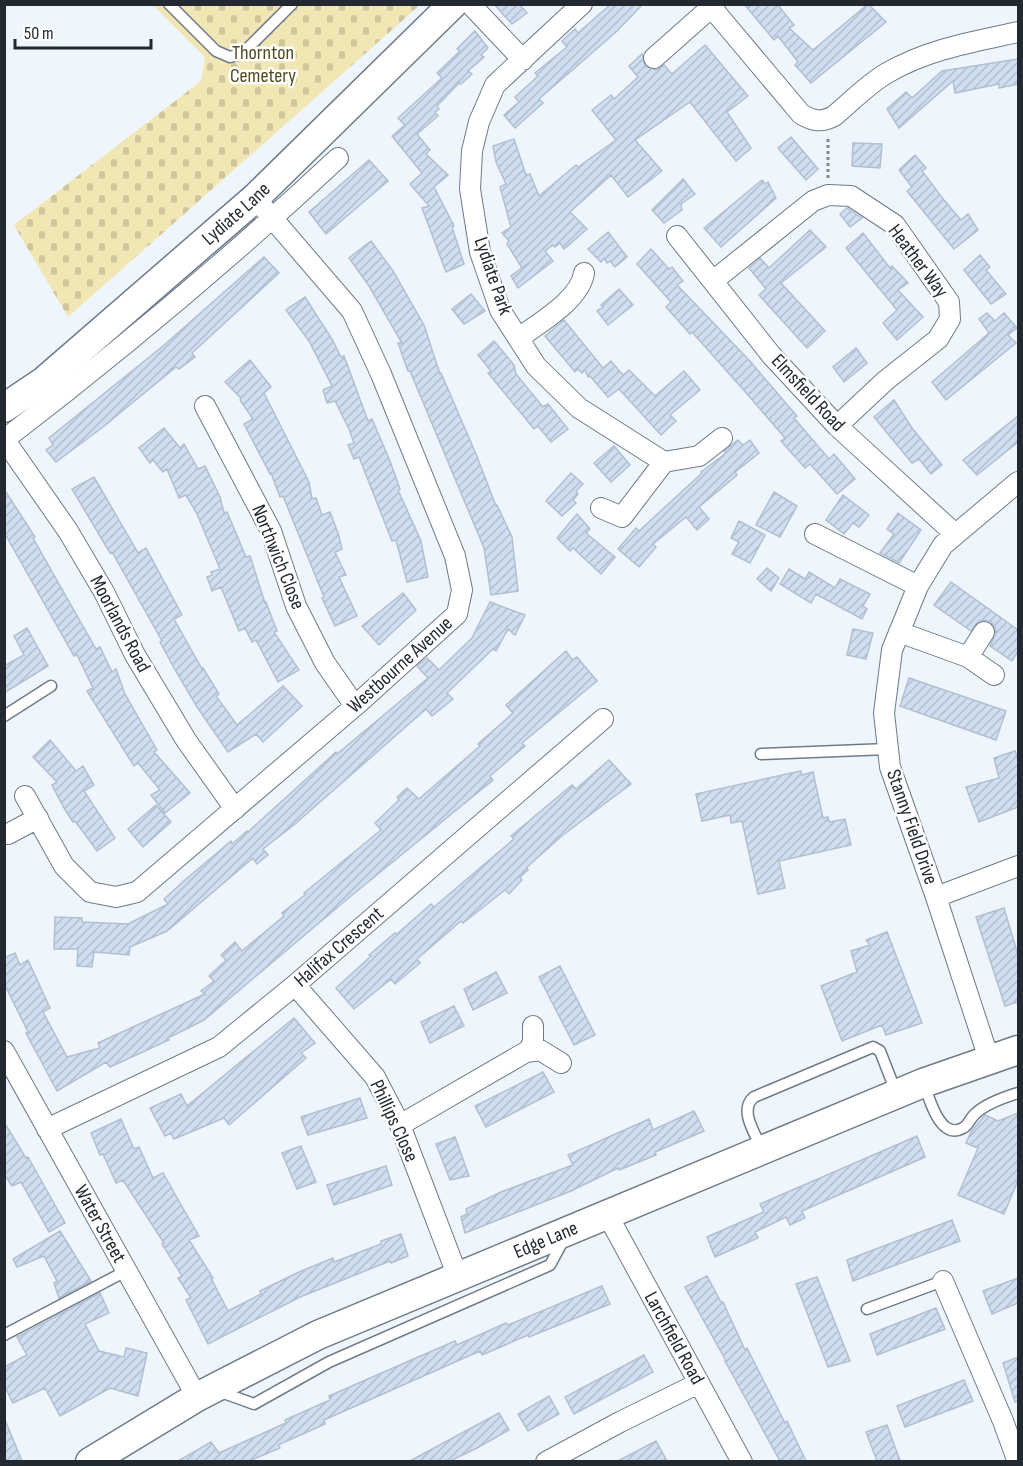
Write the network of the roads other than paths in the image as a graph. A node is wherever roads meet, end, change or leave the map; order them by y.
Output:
1 (169, 4) edge
2 (292, 4) edge
3 (453, 4) edge
4 (470, 4) edge
5 (582, 4) edge
6 (713, 6) edge
7 (1018, 32) edge
8 (654, 58) dead end
9 (523, 60) junction
10 (338, 158) dead end
11 (264, 208) junction
12 (677, 236) dead end
13 (584, 273) dead end
14 (713, 281) junction
15 (519, 338) junction
16 (205, 406) dead end
17 (4, 408) edge
18 (837, 426) junction
19 (722, 438) dead end
20 (5, 439) edge
21 (664, 462) junction
22 (1018, 482) edge
23 (601, 508) dead end
24 (815, 534) dead end
25 (955, 534) junction
26 (918, 586) junction
27 (899, 632) junction
28 (984, 632) dead end
29 (968, 657) junction
30 (994, 675) dead end
31 (51, 686) dead end
32 (355, 706) junction
33 (4, 716) edge
34 (603, 719) dead end
35 (888, 748) junction
36 (761, 754) dead end
37 (25, 796) dead end
38 (235, 809) junction
39 (38, 818) junction
40 (8, 834) dead end
41 (1018, 866) edge
42 (936, 897) junction
43 (295, 985) junction
44 (533, 1026) dead end
45 (530, 1050) junction
46 (1018, 1050) edge
47 (4, 1051) edge
48 (989, 1059) junction
49 (561, 1062) dead end
50 (923, 1083) junction
51 (897, 1094) junction
52 (1018, 1094) edge
53 (400, 1125) junction
54 (47, 1129) junction
55 (762, 1149) junction
56 (607, 1214) junction
57 (568, 1231) junction
58 (126, 1271) junction
59 (458, 1277) junction
60 (943, 1281) joint
61 (867, 1309) dead end
62 (4, 1335) edge
63 (699, 1383) junction
64 (204, 1393) junction
65 (1011, 1418) edge
66 (90, 1461) edge
67 (547, 1461) edge
68 (742, 1461) edge
69 (1018, 1461) edge

1 - 2 lane
3 - 11 street, Lydiate Lane
4 - 9 street
5 - 9 street, Lydiate Park
6 - 7 street
6 - 8 street
9 - 15 street, Lydiate Park
10 - 11 street, Lydiate Lane
11 - 17 street, Lydiate Lane
11 - 20 street, Lydiate Lane
11 - 32 street, Westbourne Avenue
12 - 14 street, Elmsfield Road
13 - 15 street
14 - 18 street, Elmsfield Road
14 - 18 street, Heather Way
15 - 21 street, Lydiate Park
16 - 32 street, Northwich Close
18 - 25 street, Elmsfield Road
19 - 21 street
20 - 38 street, Moorlands Road
21 - 23 street
22 - 25 street, Stanny Field Drive
24 - 26 street
25 - 26 street, Stanny Field Drive
26 - 27 street, Stanny Field Drive
27 - 29 street
27 - 35 street, Stanny Field Drive
28 - 29 street
29 - 30 street
31 - 33 lane
32 - 38 street, Westbourne Avenue
34 - 43 street, Halifax Crescent
35 - 36 lane
35 - 42 street, Stanny Field Drive
37 - 39 street, Westbourne Avenue
38 - 39 street, Westbourne Avenue
39 - 40 street
41 - 42 street
42 - 48 street, Stanny Field Drive
43 - 53 street, Phillips Close
43 - 54 street, Halifax Crescent
44 - 45 street
45 - 49 street
45 - 53 street
46 - 48 street, Edge Lane
47 - 54 street, Water Street
48 - 50 street, Edge Lane
50 - 51 street, Edge Lane
50 - 52 lane
51 - 55 street, Edge Lane
51 - 55 lane
53 - 59 street, Phillips Close
54 - 58 street, Water Street
55 - 56 street, Edge Lane
56 - 57 street, Edge Lane
56 - 63 street, Larchfield Road
57 - 59 street, Edge Lane
57 - 64 lane
58 - 62 lane
58 - 64 street, Water Street
59 - 64 street, Edge Lane
60 - 61 lane
60 - 65 street
63 - 67 street
63 - 68 street, Larchfield Road
64 - 66 street, Edge Lane
65 - 69 street

